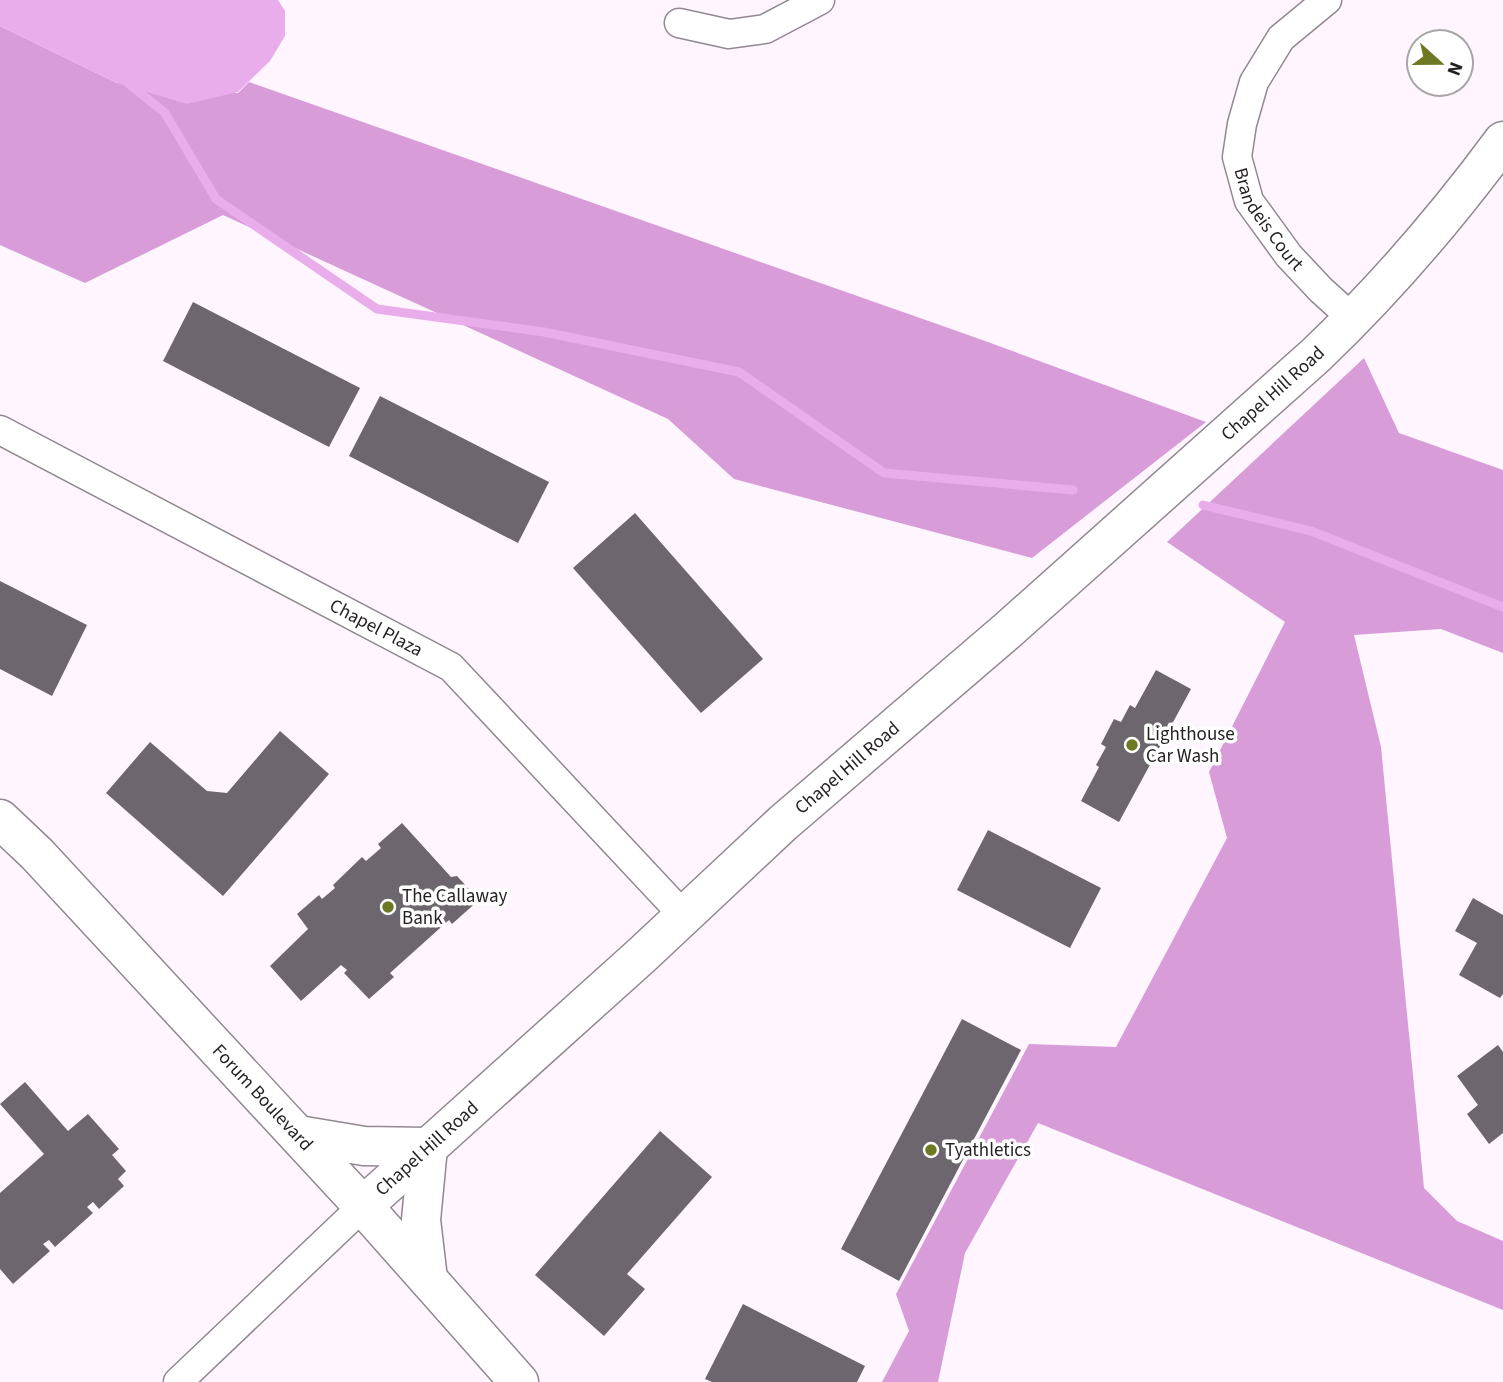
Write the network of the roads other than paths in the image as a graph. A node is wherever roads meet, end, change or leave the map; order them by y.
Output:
1 (820, 0) edge
2 (1327, 0) edge
3 (680, 23) dead end
4 (1503, 141) edge
5 (1353, 319) junction
6 (0, 430) edge
7 (0, 819) edge
8 (684, 915) junction
9 (298, 1135) junction
10 (428, 1147) junction
11 (363, 1206) junction
12 (428, 1279) junction
13 (178, 1382) edge
14 (519, 1382) edge

1 - 3 street
2 - 5 street, Brandeis Court
4 - 5 street, Chapel Hill Road
5 - 8 street, Chapel Hill Road
6 - 8 street, Chapel Plaza
7 - 9 street, Forum Boulevard
8 - 10 street, Chapel Hill Road
9 - 10 street
9 - 11 street, Forum Boulevard
10 - 11 street, Chapel Hill Road
10 - 12 street
11 - 12 street, Forum Boulevard
11 - 13 street, Chapel Hill Road
12 - 14 street, Forum Boulevard

